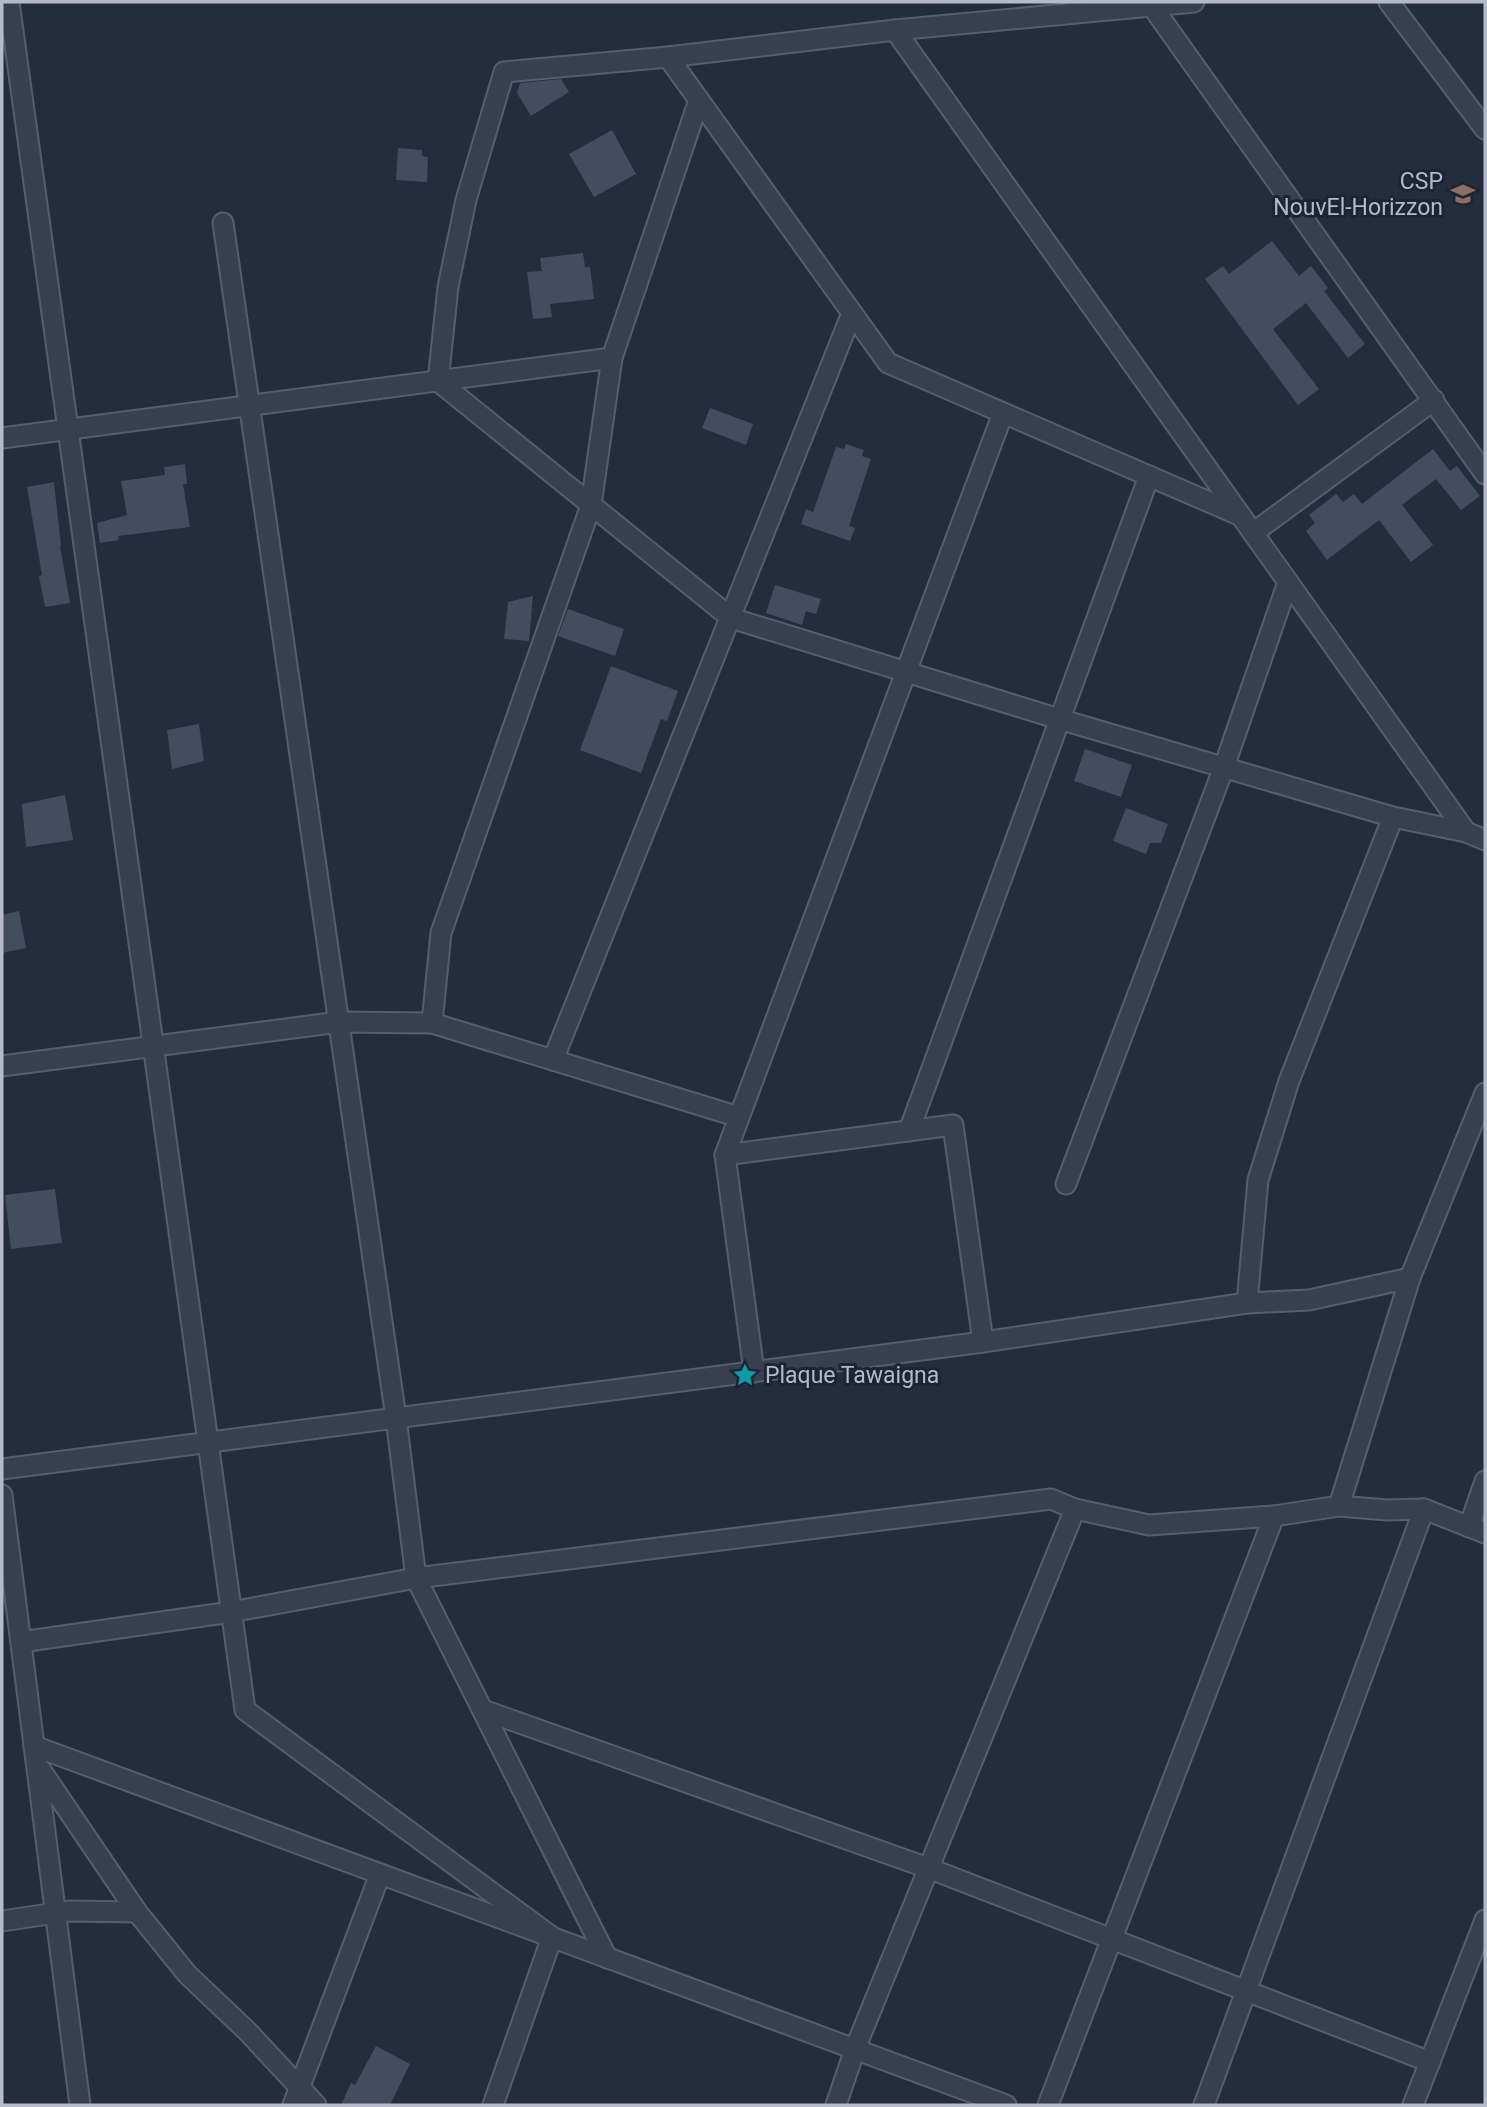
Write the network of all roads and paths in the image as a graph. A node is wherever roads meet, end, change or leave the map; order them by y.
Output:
1 (9, 2) edge
2 (1194, 2) edge
3 (1389, 2) edge
4 (1150, 4) edge
5 (895, 30) junction
6 (668, 57) junction
7 (699, 100) junction
8 (1485, 129) edge
9 (223, 223) dead end
10 (852, 313) junction
11 (612, 358) junction
12 (438, 381) junction
13 (1434, 400) junction
14 (250, 406) junction
15 (1003, 413) junction
16 (68, 429) junction
17 (2, 438) edge
18 (1485, 474) edge
19 (1149, 476) junction
20 (591, 505) junction
21 (1241, 516) junction
22 (1253, 533) junction
23 (1288, 582) junction
24 (731, 618) junction
25 (905, 672) junction
26 (1059, 719) junction
27 (1224, 767) junction
28 (1393, 817) junction
29 (1466, 832) junction
30 (1485, 840) edge
31 (339, 1022) junction
32 (432, 1023) junction
33 (153, 1046) junction
34 (553, 1060) junction
35 (2, 1066) edge
36 (1485, 1093) edge
37 (739, 1117) junction
38 (909, 1131) junction
39 (724, 1155) junction
40 (1066, 1184) dead end
41 (1410, 1278) junction
42 (1247, 1303) junction
43 (983, 1342) junction
44 (754, 1372) junction
45 (396, 1418) junction
46 (208, 1443) junction
47 (2, 1469) edge
48 (1485, 1481) edge
49 (2, 1495) edge
50 (1339, 1506) junction
51 (1075, 1509) junction
52 (1424, 1509) junction
53 (1274, 1516) junction
54 (1477, 1530) edge
55 (416, 1578) junction
56 (231, 1612) junction
57 (21, 1642) junction
58 (483, 1710) junction
59 (35, 1755) junction
60 (928, 1868) junction
61 (380, 1874) junction
62 (137, 1912) junction
63 (55, 1913) junction
64 (1485, 1920) edge
65 (2, 1921) edge
66 (552, 1937) junction
67 (1111, 1939) junction
68 (607, 1958) junction
69 (1246, 1991) junction
70 (855, 2049) junction
71 (1430, 2062) junction
72 (296, 2096) edge
73 (80, 2105) edge
74 (316, 2105) edge
75 (493, 2105) edge
76 (836, 2105) edge
77 (1006, 2105) edge
78 (1048, 2105) edge
79 (1204, 2105) edge
80 (1413, 2105) edge

1 - 16 street
2 - 4 street
3 - 8 street
4 - 5 street
4 - 13 street
5 - 6 street
5 - 21 street
6 - 7 street
6 - 12 street
7 - 10 street
7 - 11 street
9 - 14 street
10 - 15 street
10 - 24 street
11 - 12 street
11 - 20 street
12 - 14 street
12 - 20 street
13 - 18 street
13 - 22 street
14 - 16 street
14 - 31 street
15 - 19 street
15 - 25 street
16 - 17 street
16 - 33 street
19 - 21 street
19 - 26 street
20 - 24 street
20 - 32 street
21 - 22 street
22 - 23 street
23 - 27 street
23 - 29 street
24 - 25 street
24 - 34 street
25 - 26 street
25 - 37 street
26 - 27 street
26 - 38 street
27 - 28 street
27 - 40 street
28 - 29 street
28 - 42 street
29 - 30 street
31 - 32 street
31 - 33 street
31 - 45 street
32 - 34 street
33 - 35 street
33 - 46 street
34 - 37 street
36 - 41 street
37 - 39 street
38 - 39 street
38 - 43 street
39 - 44 street
41 - 42 street
41 - 50 street
42 - 43 street
43 - 44 street
44 - 45 street
45 - 46 street
45 - 55 street
46 - 47 street
46 - 56 street
48 - 54 street
49 - 57 street
50 - 52 street
50 - 53 street
51 - 53 street
51 - 55 street
51 - 60 street
52 - 54 street
52 - 69 street
53 - 67 street
55 - 56 street
55 - 58 street
56 - 57 street
56 - 66 street
57 - 59 street
58 - 60 street
58 - 68 street
59 - 61 street
59 - 62 street
59 - 63 street
60 - 67 street
60 - 70 street
61 - 66 street
61 - 72 street
62 - 63 street
62 - 72 street
63 - 65 street
63 - 73 street
64 - 71 street
66 - 68 street
66 - 75 street
67 - 69 street
67 - 78 street
68 - 70 street
69 - 71 street
69 - 79 street
70 - 76 street
70 - 77 street
71 - 80 street
72 - 74 street

